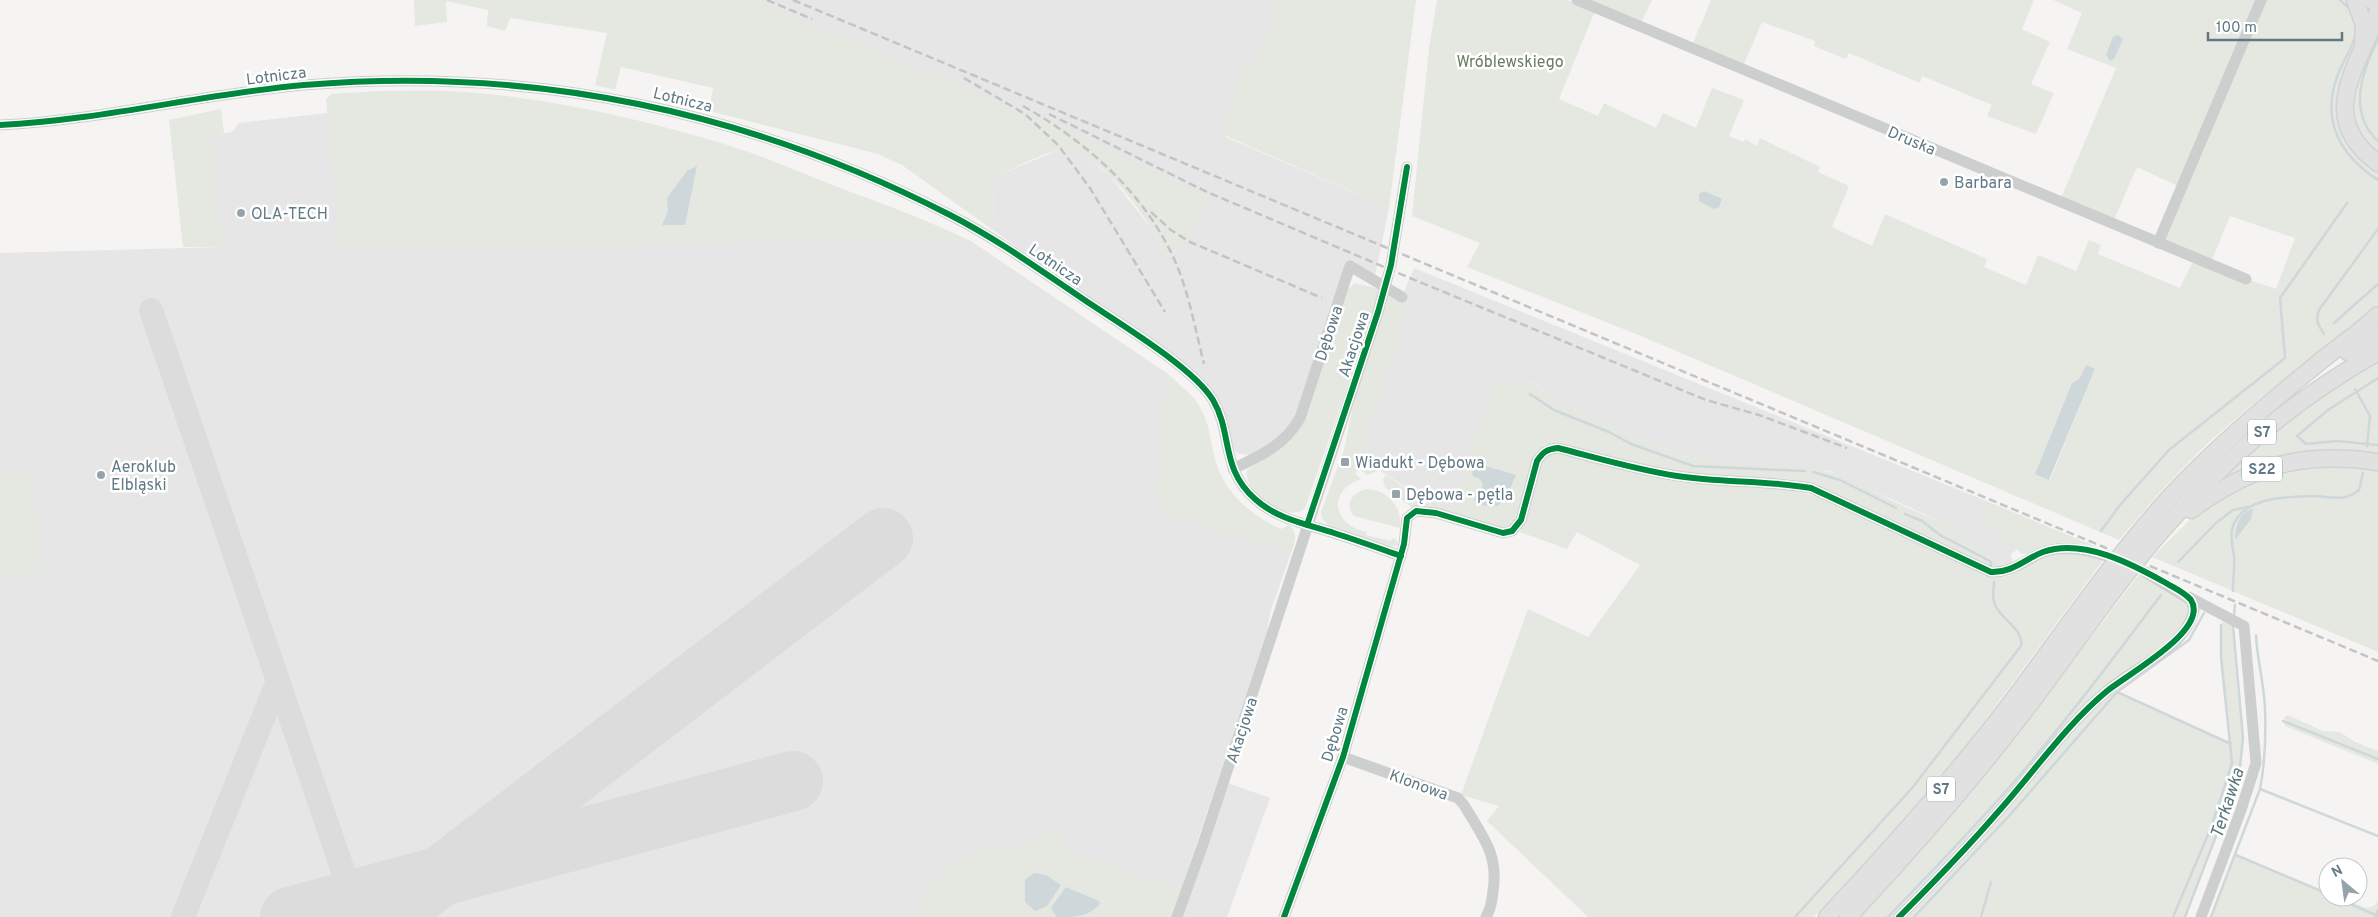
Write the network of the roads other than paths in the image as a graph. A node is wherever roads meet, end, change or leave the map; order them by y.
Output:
1 (1577, 0) edge
2 (2261, 0) edge
3 (2355, 0) edge
4 (2368, 0) edge
5 (2378, 4) edge
6 (2378, 10) edge
7 (2363, 44) junction
8 (0, 125) edge
9 (2378, 163) edge
10 (1407, 167) dead end
11 (2158, 243) junction
12 (2246, 279) dead end
13 (1402, 297) dead end
14 (2378, 315) edge
15 (2378, 335) edge
16 (2378, 352) edge
17 (2283, 394) junction
18 (2378, 462) edge
19 (1233, 469) junction
20 (1307, 525) junction
21 (2162, 530) junction
22 (1401, 556) junction
23 (2107, 556) dead end
24 (2145, 572) dead end
25 (2188, 597) junction
26 (1343, 756) junction
27 (1177, 917) edge
28 (1284, 917) edge
29 (1486, 917) edge
30 (1827, 917) edge
31 (1848, 917) edge
32 (1899, 917) edge
33 (2201, 917) edge

1 - 11 street, Druska
2 - 11 street
3 - 7 highway
4 - 5 main road
6 - 7 highway
7 - 9 highway
8 - 19 street, Lotnicza
10 - 20 street, Akacjowa, bridge
11 - 12 street, Druska
13 - 19 street, Dębowa
14 - 17 highway
15 - 17 highway, S7
16 - 21 highway, S7
17 - 30 highway, S7
18 - 21 highway, S22
19 - 20 street
20 - 22 street
20 - 27 street, Akacjowa
21 - 31 highway, S7
22 - 23 street, Dębowa
22 - 26 street, Dębowa
24 - 25 street
25 - 32 street
25 - 33 street
26 - 28 street, Dębowa
26 - 29 street, Klonowa

